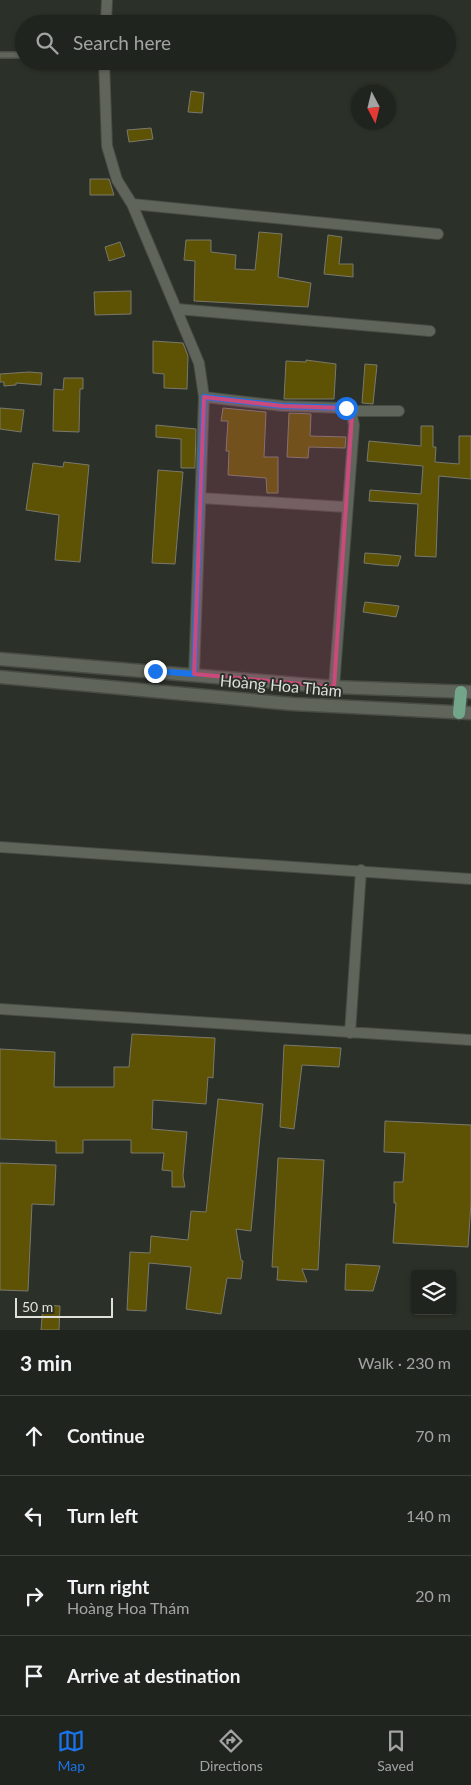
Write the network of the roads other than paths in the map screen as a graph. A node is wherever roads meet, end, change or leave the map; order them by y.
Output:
1 (108, 0) edge
2 (107, 15) edge
3 (0, 55) edge
4 (15, 55) edge
5 (104, 70) edge
6 (132, 204) junction
7 (438, 234) dead end
8 (178, 309) junction
9 (430, 331) dead end
10 (204, 397) junction
11 (349, 410) junction
12 (398, 411) dead end
13 (201, 498) junction
14 (346, 507) junction
15 (0, 659) edge
16 (194, 674) junction
17 (0, 677) edge
18 (334, 686) junction
19 (466, 692) edge
20 (465, 713) edge
21 (0, 847) edge
22 (361, 870) junction
23 (471, 880) edge
24 (0, 1009) edge
25 (350, 1033) junction
26 (471, 1040) edge

1 - 2 street
3 - 4 lane
5 - 6 street
6 - 7 street
6 - 8 street
8 - 9 street
8 - 10 street
10 - 11 street
10 - 13 street
11 - 12 street
11 - 14 street
13 - 14 street
13 - 16 street
14 - 18 street
15 - 16 main road, Hoàng Hoa Thám
16 - 18 main road, Hoàng Hoa Thám
17 - 20 main road, Hoàng Hoa Thám
18 - 19 main road, Hoàng Hoa Thám
19 - 20 main road
21 - 22 street
22 - 23 street
22 - 25 street
24 - 25 street
25 - 26 street

